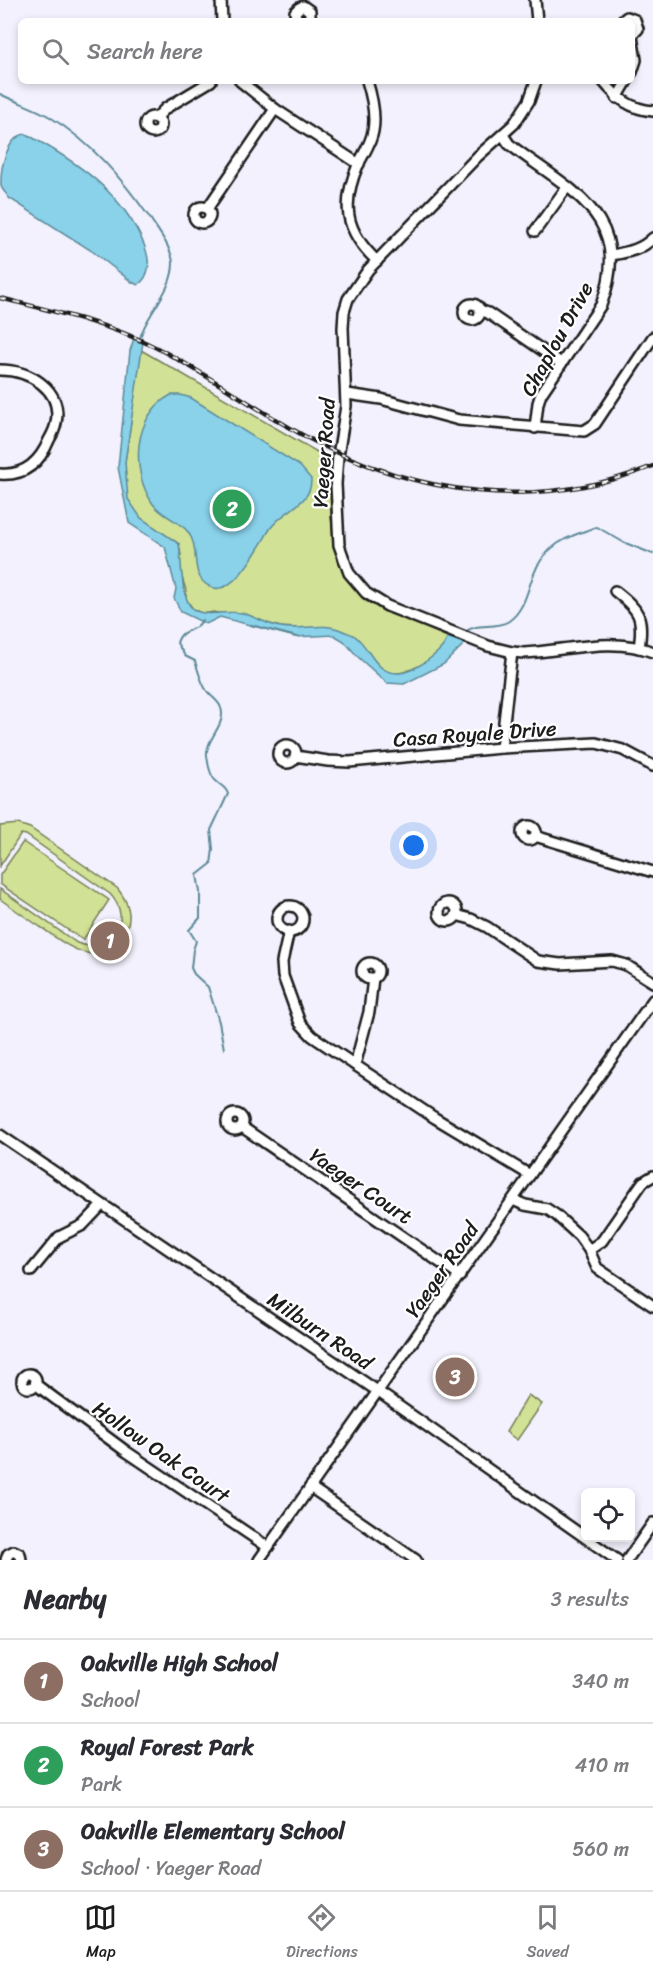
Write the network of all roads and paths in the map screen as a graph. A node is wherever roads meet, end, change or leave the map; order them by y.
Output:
1 (221, 0) edge
2 (536, 0) edge
3 (222, 18) edge
4 (297, 18) edge
5 (309, 18) edge
6 (537, 18) edge
7 (206, 84) edge
8 (244, 84) edge
9 (368, 84) edge
10 (535, 84) edge
11 (605, 84) edge
12 (625, 84) edge
13 (617, 98) junction
14 (275, 109) junction
15 (653, 111) edge
16 (156, 118) dead end
17 (503, 135) junction
18 (359, 164) junction
19 (567, 187) junction
20 (207, 209) dead end
21 (535, 231) dead end
22 (653, 238) edge
23 (612, 255) junction
24 (377, 261) junction
25 (480, 310) dead end
26 (653, 337) edge
27 (561, 363) junction
28 (0, 370) edge
29 (346, 394) junction
30 (535, 428) junction
31 (0, 474) edge
32 (615, 591) dead end
33 (639, 648) junction
34 (512, 652) junction
35 (653, 652) edge
36 (501, 748) junction
37 (295, 756) dead end
38 (653, 766) edge
39 (535, 836) dead end
40 (634, 866) junction
41 (653, 872) edge
42 (653, 880) edge
43 (456, 915) dead end
44 (289, 931) dead end
45 (373, 978) dead end
46 (653, 982) edge
47 (653, 1000) edge
48 (355, 1065) junction
49 (242, 1127) dead end
50 (0, 1135) edge
51 (530, 1175) junction
52 (653, 1176) edge
53 (513, 1200) junction
54 (102, 1205) junction
55 (589, 1250) junction
56 (30, 1271) dead end
57 (460, 1276) junction
58 (653, 1306) edge
59 (35, 1384) dead end
60 (379, 1392) junction
61 (310, 1487) junction
62 (653, 1523) edge
63 (268, 1547) junction
64 (5, 1554) edge
65 (21, 1560) edge
66 (259, 1560) edge
67 (416, 1560) edge
68 (617, 1560) edge
69 (627, 1560) edge

1 - 3 street
2 - 6 street
4 - 5 street
7 - 16 street
8 - 14 street
9 - 18 street
10 - 17 street, Yaeger Road
11 - 13 street
12 - 13 street
13 - 15 street
14 - 18 street
14 - 20 street
17 - 19 street, Chaplou Drive
17 - 24 street, Yaeger Road
18 - 24 street
19 - 21 street
19 - 23 street, Chaplou Drive
22 - 23 street
23 - 27 street, Chaplou Drive
24 - 29 street, Yaeger Road
25 - 27 street
26 - 30 street
27 - 30 street, Chaplou Drive
28 - 31 street
29 - 30 street
29 - 34 street, Yaeger Road
32 - 33 street
33 - 34 street, Yaeger Road
33 - 35 street, Yaeger Road
34 - 36 street
36 - 37 street, Casa Royale Drive
36 - 38 street, Casa Royale Drive
39 - 40 street
40 - 41 street
40 - 42 street
43 - 46 street
44 - 48 street
45 - 48 street
47 - 51 street, Yaeger Road
48 - 51 street
49 - 57 street, Yaeger Court
50 - 54 street, Milburn Road
51 - 53 street, Yaeger Road
52 - 55 street
53 - 55 street
53 - 57 street, Yaeger Road
54 - 56 street
54 - 60 street, Milburn Road
55 - 58 street
57 - 60 street, Yaeger Road
59 - 63 street, Hollow Oak Court
60 - 61 street, Yaeger Road
60 - 68 street, Milburn Road
61 - 63 street, Yaeger Road
61 - 67 street
62 - 69 street
63 - 66 street, Yaeger Road
64 - 65 street

